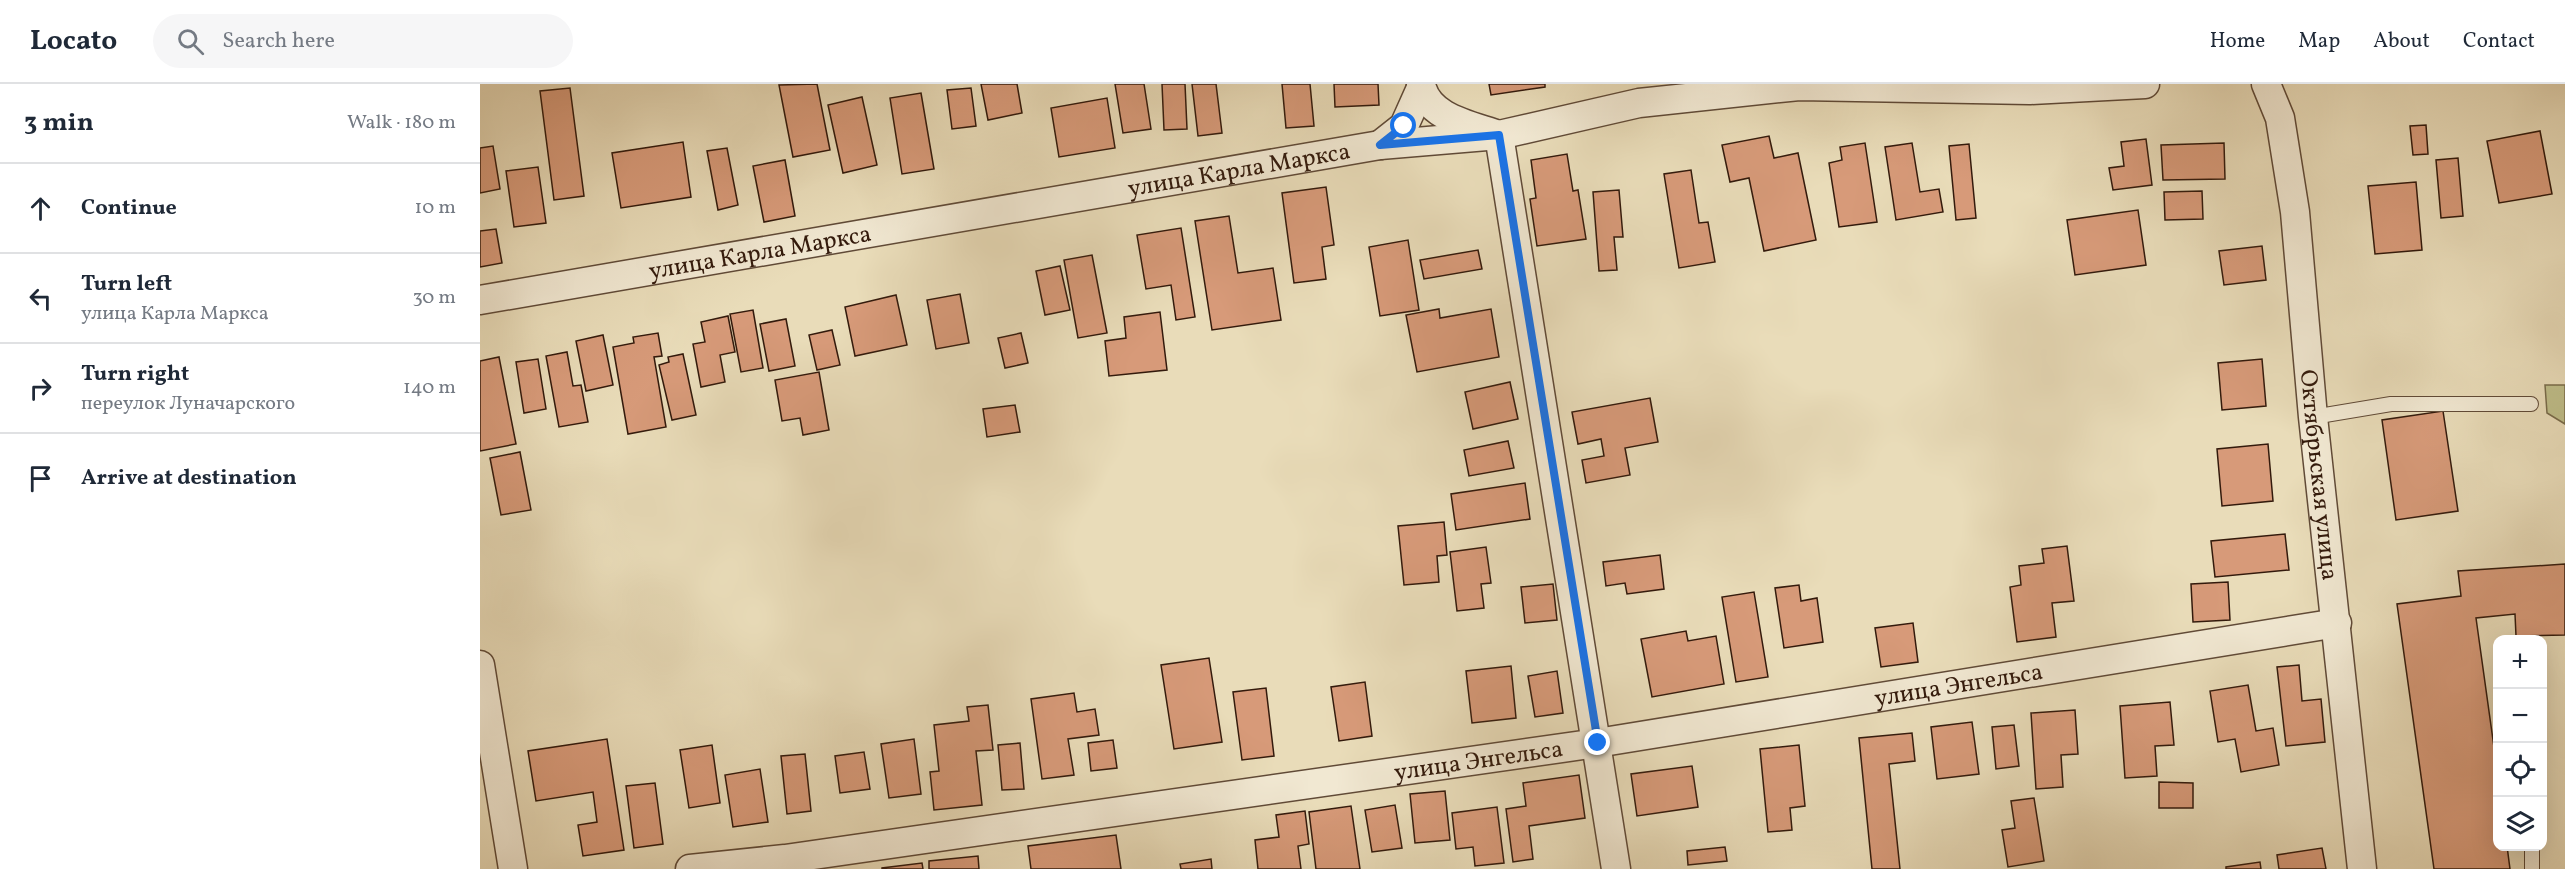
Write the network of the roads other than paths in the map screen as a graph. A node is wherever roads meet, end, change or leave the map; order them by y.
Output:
1 (2145, 84) edge
2 (2266, 84) edge
3 (1421, 86) edge
4 (1499, 135) junction
5 (1380, 145) junction
6 (480, 300) edge
7 (2531, 404) dead end
8 (2313, 417) junction
9 (2337, 623) junction
10 (480, 665) edge
11 (1598, 743) junction
12 (2532, 851) edge
13 (513, 869) edge
14 (690, 869) edge
15 (1616, 869) edge
16 (2362, 869) edge
17 (2532, 869) edge

1 - 4 street, улица Карла Маркса
2 - 8 street, Октябрьская улица
3 - 4 street
3 - 5 street
4 - 5 street, улица Карла Маркса
4 - 11 street
5 - 6 street, улица Карла Маркса
7 - 8 lane
8 - 9 street, Октябрьская улица
9 - 11 street, улица Энгельса
9 - 16 street, Октябрьская улица
10 - 13 street
11 - 14 street, улица Энгельса
11 - 15 street
12 - 17 lane

